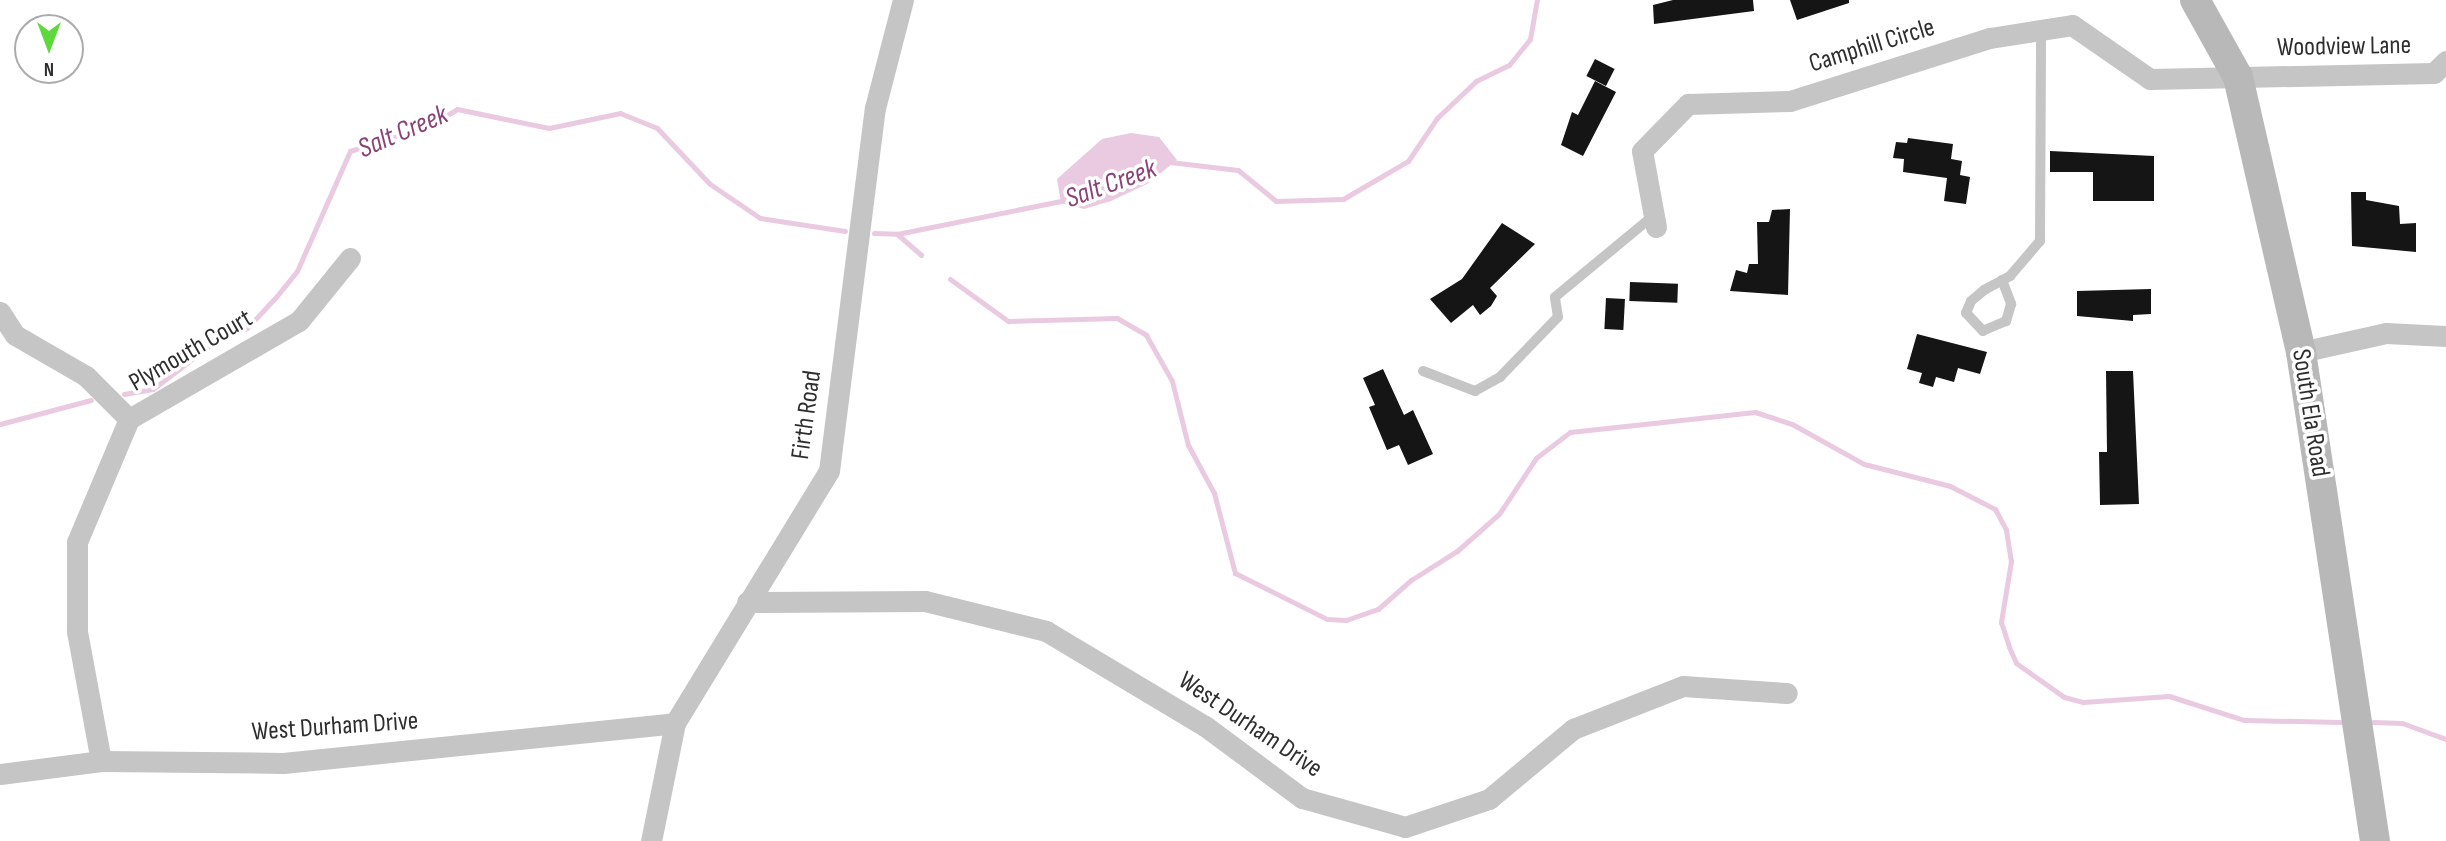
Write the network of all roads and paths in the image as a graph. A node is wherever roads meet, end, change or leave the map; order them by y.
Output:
1 (903, 0) edge
2 (2194, 0) edge
3 (2041, 30) junction
4 (2446, 61) edge
5 (2238, 77) junction
6 (1655, 221) joint
7 (350, 258) dead end
8 (2002, 280) junction
9 (0, 312) edge
10 (2446, 336) edge
11 (2301, 352) junction
12 (1423, 371) dead end
13 (129, 419) junction
14 (747, 603) junction
15 (1787, 693) dead end
16 (675, 723) junction
17 (101, 761) junction
18 (0, 774) edge
19 (651, 841) edge
20 (2375, 841) edge

1 - 14 street, Firth Road
2 - 5 main road, South Ela Road
3 - 5 street, Camphill Circle
3 - 6 street, Camphill Circle
3 - 8 lane
4 - 5 street, Woodview Lane
5 - 11 main road, South Ela Road
6 - 12 lane
7 - 13 street, Plymouth Court
8 - 8 lane
9 - 13 street
10 - 11 street
11 - 20 main road, South Ela Road
13 - 17 street, Plymouth Court
14 - 15 street, West Durham Drive
14 - 16 street, Firth Road
16 - 17 street, West Durham Drive
16 - 19 street, Firth Road
17 - 18 street, West Durham Drive

